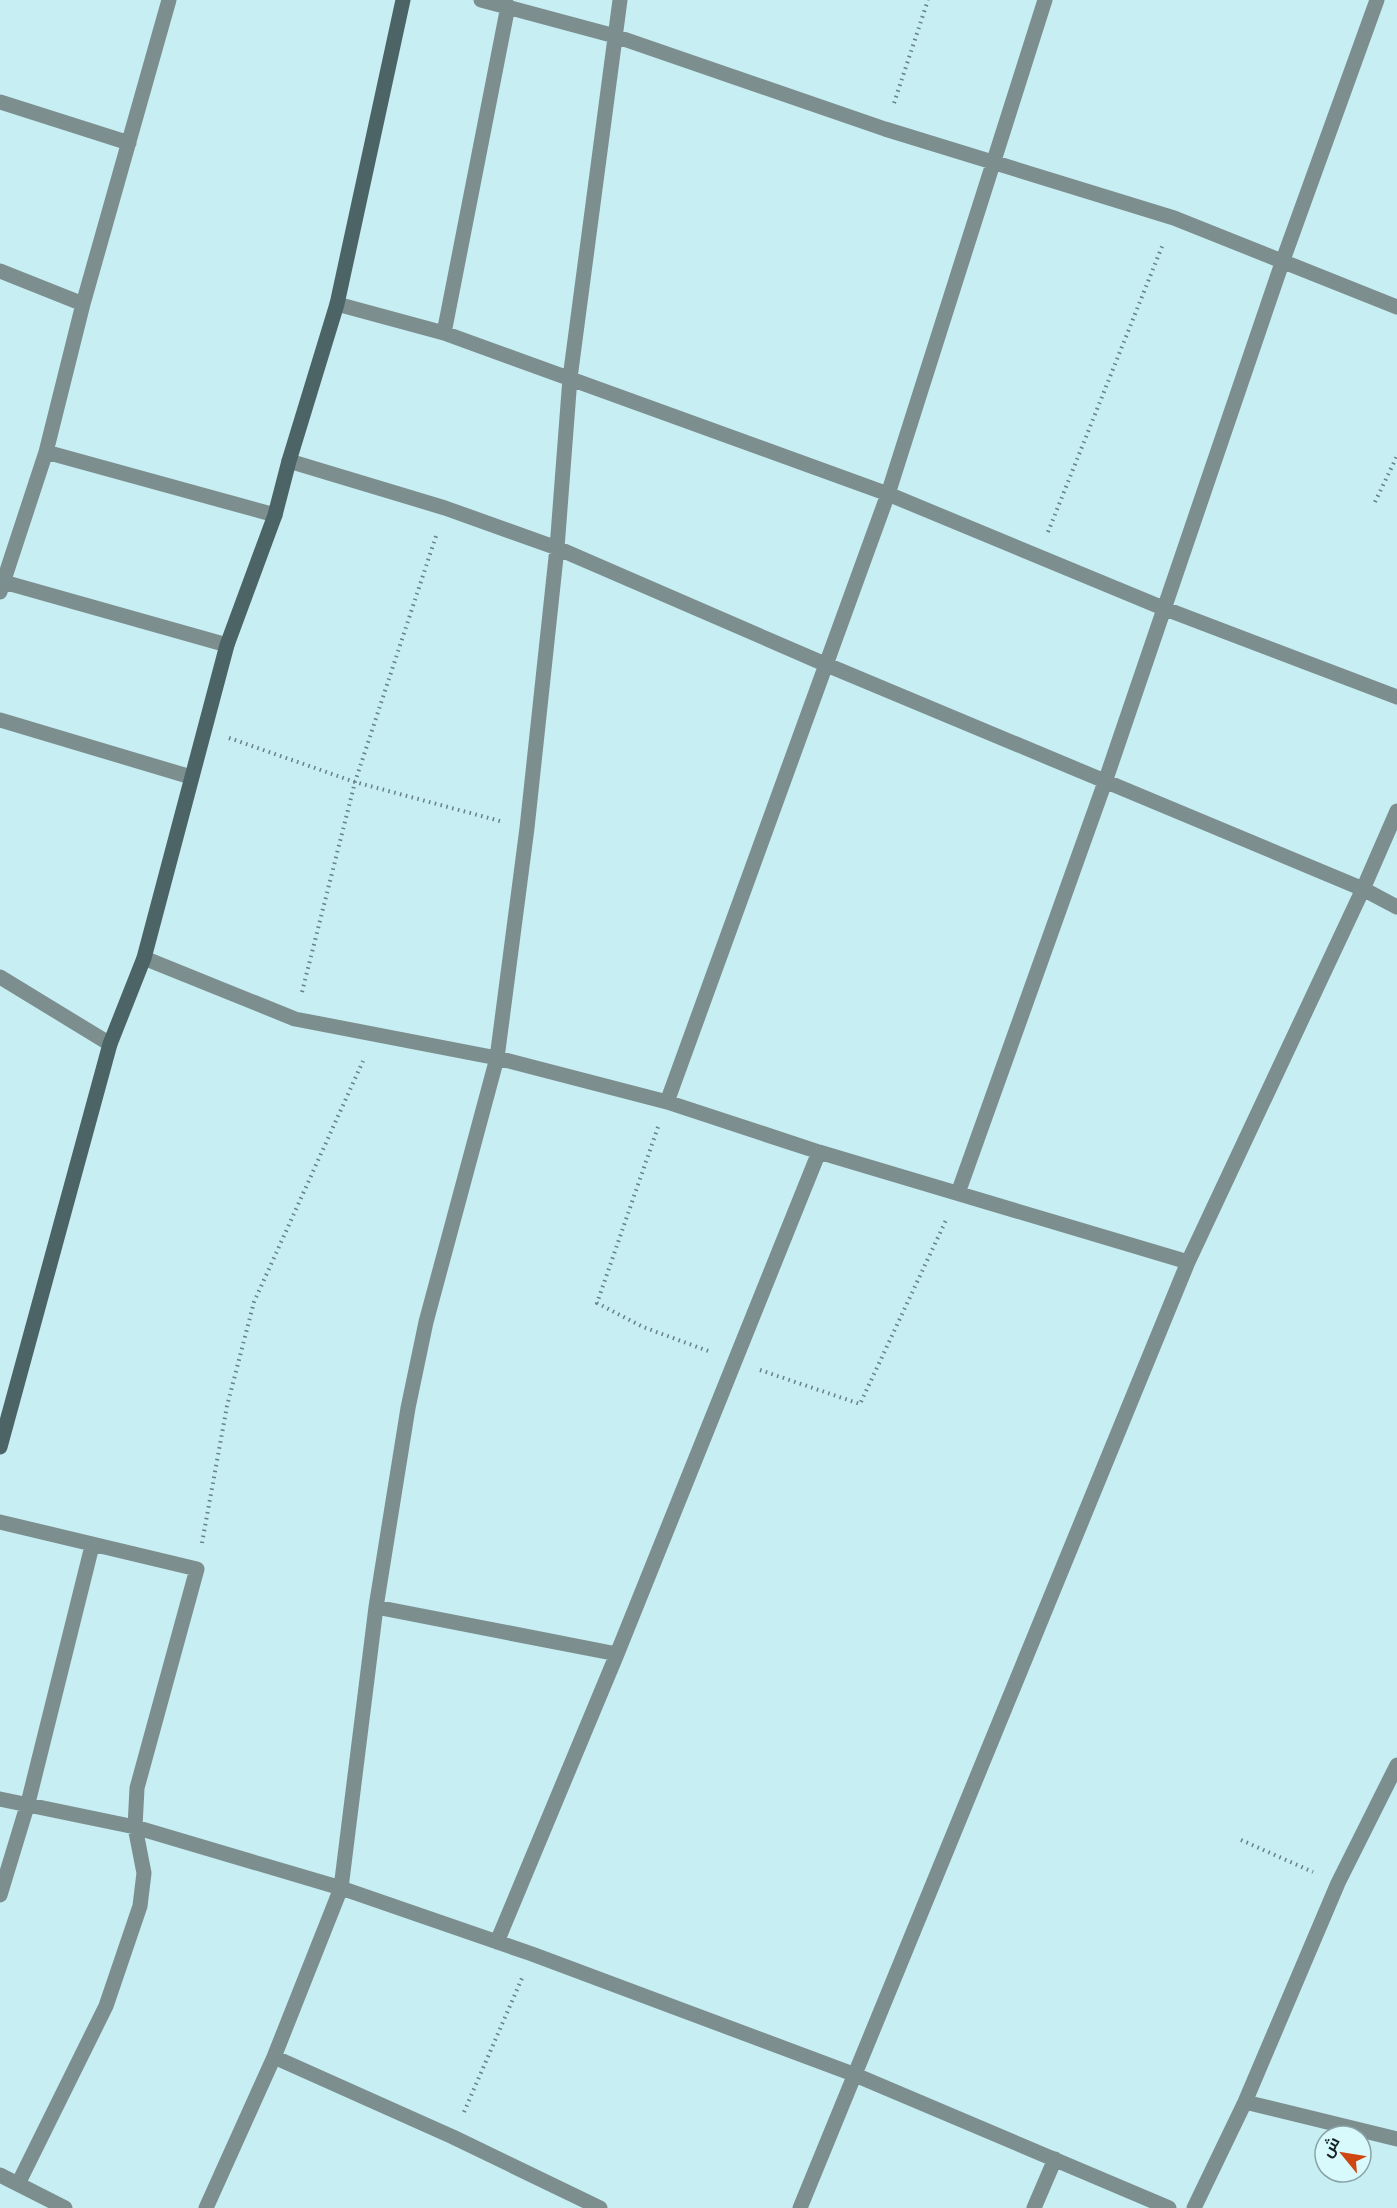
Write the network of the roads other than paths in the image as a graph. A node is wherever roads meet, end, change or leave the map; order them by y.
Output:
1 (169, 0) edge
2 (403, 0) edge
3 (481, 0) edge
4 (620, 0) edge
5 (1045, 0) edge
6 (1377, 0) edge
7 (508, 6) junction
8 (615, 36) junction
9 (0, 102) edge
10 (129, 143) junction
11 (994, 161) junction
12 (1283, 260) junction
13 (0, 271) edge
14 (83, 304) junction
15 (337, 304) junction
16 (1397, 307) edge
17 (444, 333) junction
18 (570, 378) junction
19 (46, 452) junction
20 (289, 461) junction
21 (888, 494) junction
22 (276, 515) junction
23 (557, 548) junction
24 (1, 585) edge
25 (1163, 608) junction
26 (227, 645) junction
27 (827, 664) junction
28 (1397, 697) edge
29 (0, 720) edge
30 (191, 777) junction
31 (1105, 782) junction
32 (1397, 811) edge
33 (1363, 889) junction
34 (1397, 907) edge
35 (144, 958) junction
36 (0, 977) edge
37 (110, 1044) junction
38 (497, 1059) junction
39 (667, 1102) junction
40 (819, 1152) junction
41 (958, 1193) junction
42 (1188, 1262) junction
43 (0, 1447) edge
44 (0, 1522) edge
45 (92, 1546) junction
46 (376, 1607) junction
47 (617, 1654) junction
48 (1397, 1765) edge
49 (0, 1799) edge
50 (28, 1803) junction
51 (135, 1827) junction
52 (341, 1888) junction
53 (0, 1895) edge
54 (497, 1942) junction
55 (274, 2057) junction
56 (853, 2074) junction
57 (1245, 2103) junction
58 (1397, 2139) edge
59 (1055, 2159) junction
60 (0, 2175) edge
61 (18, 2184) junction
62 (65, 2208) edge
63 (206, 2208) edge
64 (600, 2208) edge
65 (800, 2208) edge
66 (1034, 2208) edge
67 (1169, 2208) edge
68 (1194, 2208) edge

1 - 10 street
2 - 15 street
3 - 7 street
4 - 8 street
5 - 11 street
6 - 12 street
7 - 8 street
7 - 17 street
8 - 11 street
8 - 18 street
9 - 10 street
10 - 14 street
11 - 12 street
11 - 21 street
12 - 16 street
12 - 25 street
13 - 14 street
14 - 19 street
15 - 17 street
15 - 20 street
17 - 18 street
18 - 21 street
18 - 23 street
19 - 22 street
19 - 24 street
20 - 22 street
20 - 23 street
21 - 25 street
21 - 27 street
22 - 26 street
23 - 27 street
23 - 38 street
24 - 26 street
25 - 28 street
25 - 31 street
26 - 30 street
27 - 31 street
27 - 39 street
29 - 30 street
30 - 35 street
31 - 33 street
31 - 41 street
32 - 33 street
33 - 34 street
33 - 42 street
35 - 37 street
35 - 38 street
36 - 37 street
37 - 43 street
38 - 39 street
38 - 46 street
39 - 40 street
40 - 41 street
40 - 47 street
41 - 42 street
42 - 56 street
44 - 45 street
45 - 50 street
45 - 51 street
46 - 47 street
46 - 52 street
47 - 54 street
48 - 57 street
49 - 50 street
50 - 51 street
50 - 53 street
51 - 52 street
51 - 61 street
52 - 54 street
52 - 55 street
54 - 56 street
55 - 63 street
55 - 64 street
56 - 59 street
56 - 65 street
57 - 58 street
57 - 68 street
59 - 66 street
59 - 67 street
60 - 61 street
61 - 62 street

